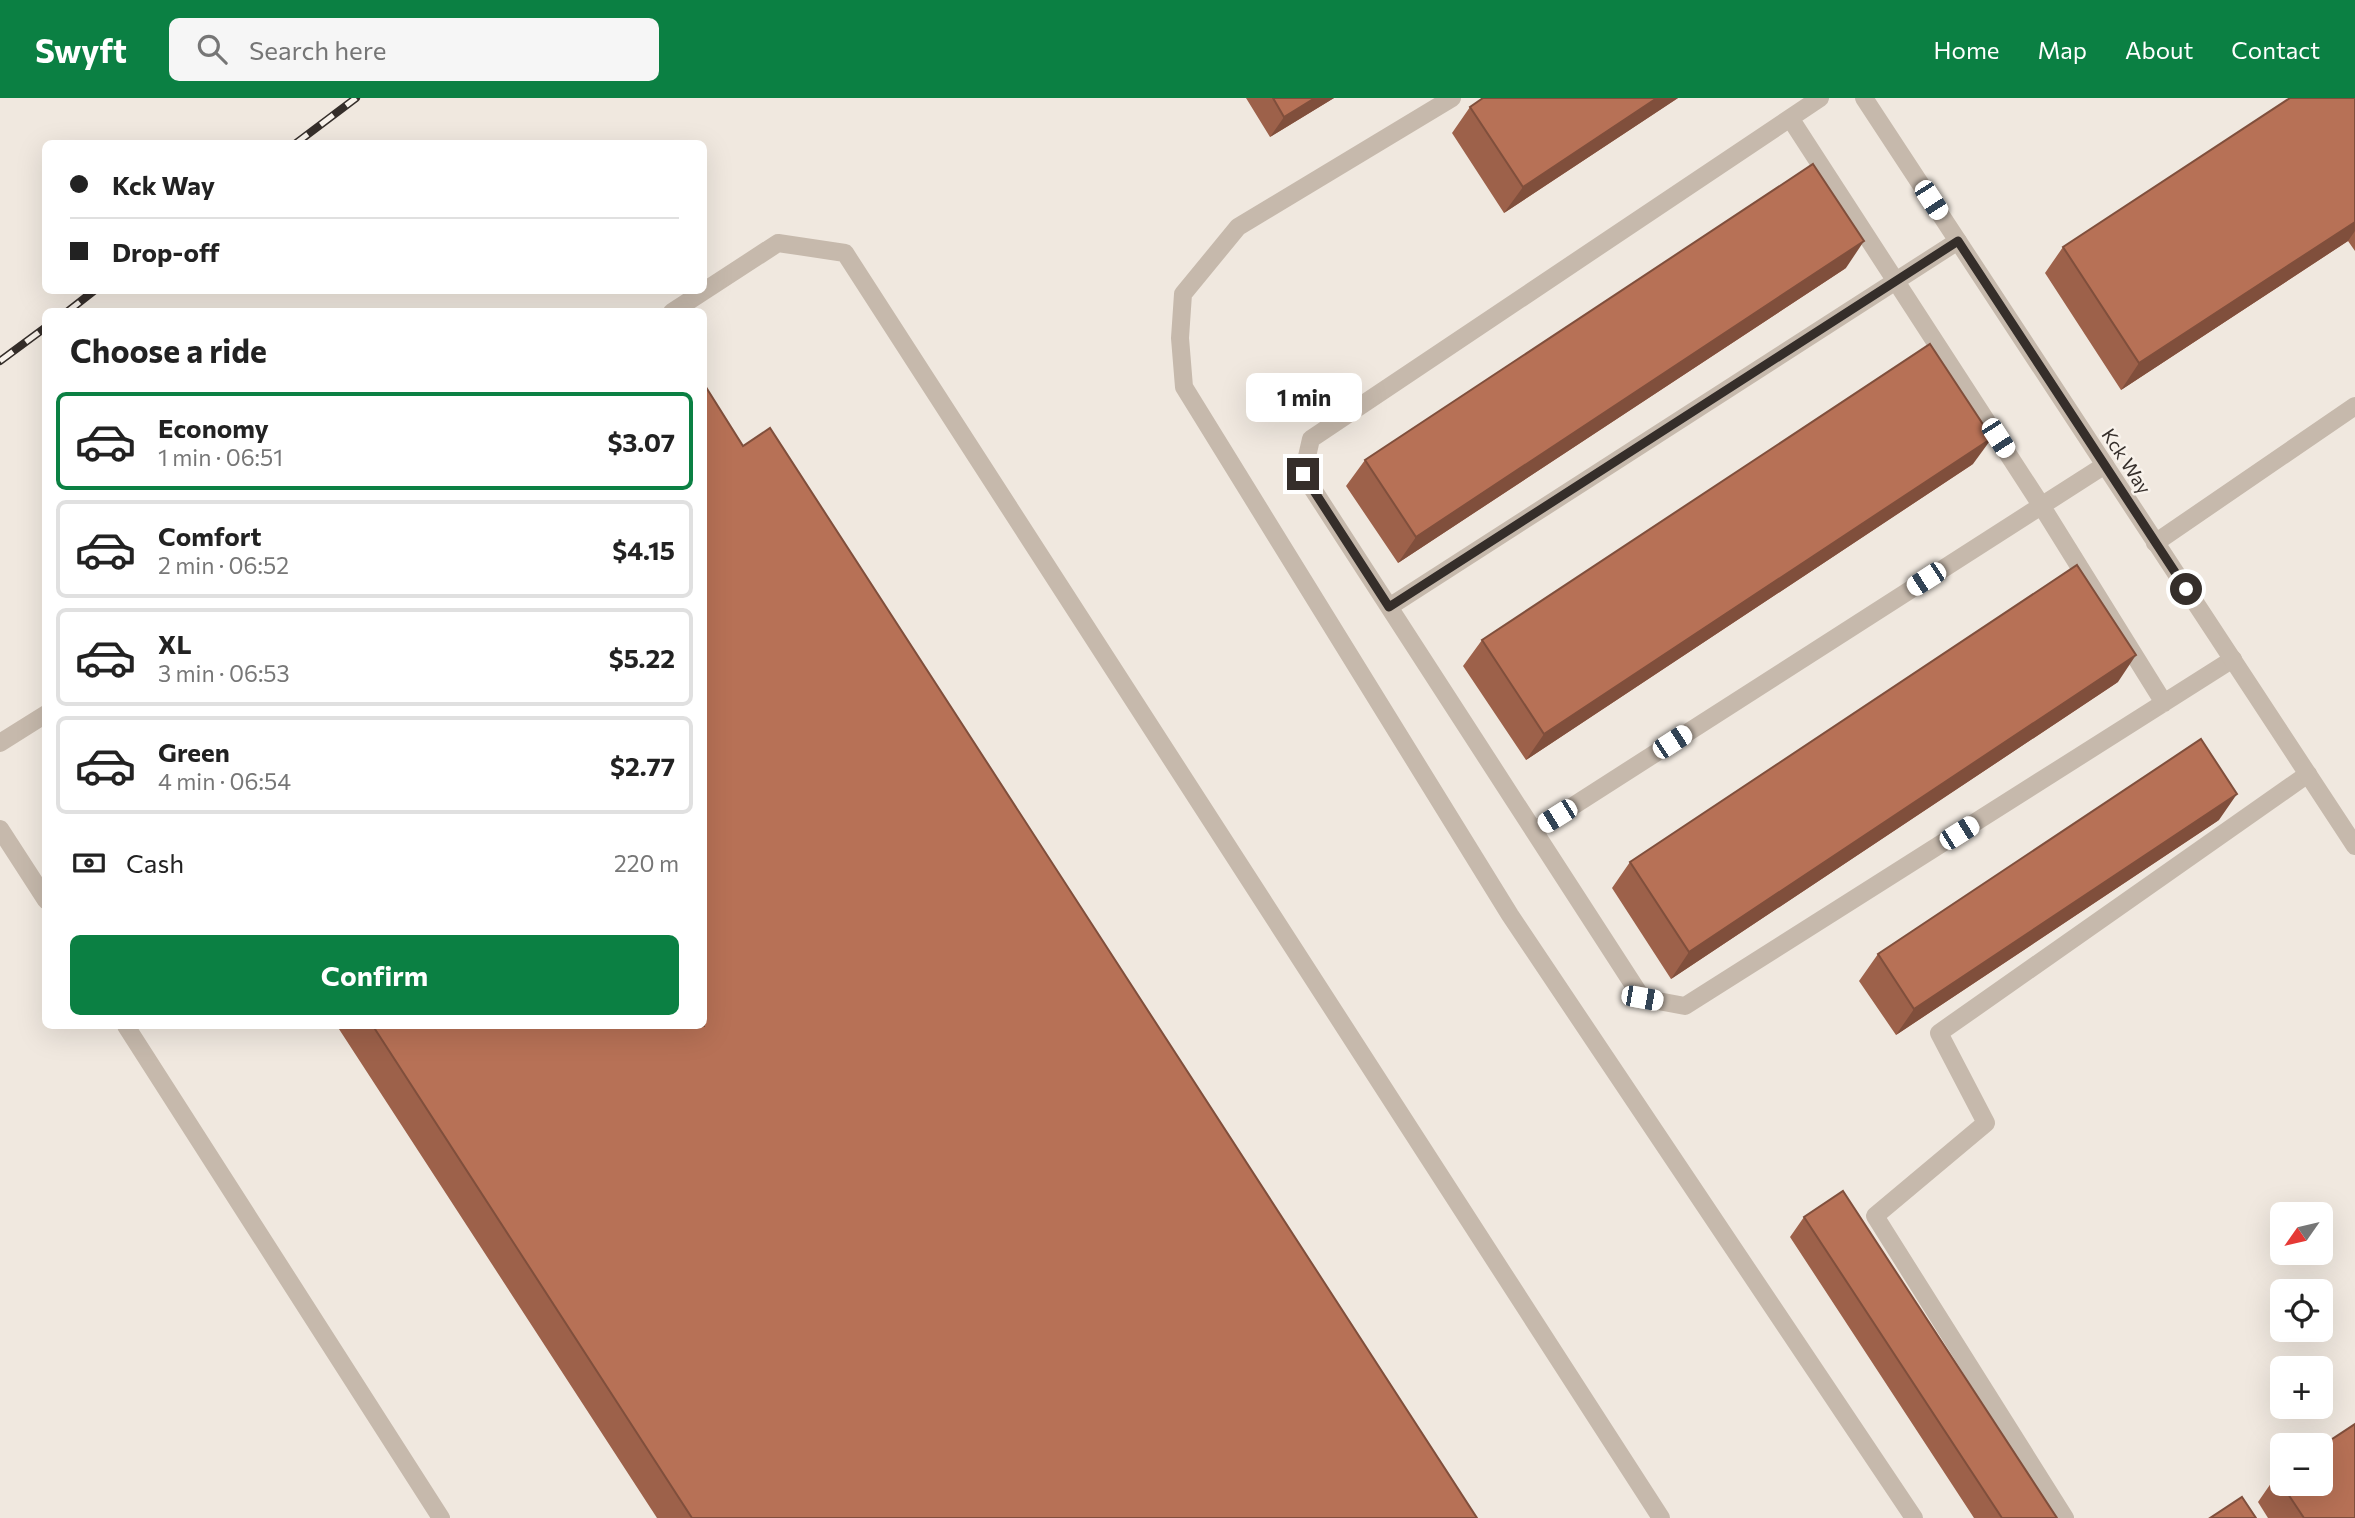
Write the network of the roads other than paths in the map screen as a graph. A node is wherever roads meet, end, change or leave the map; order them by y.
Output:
1 (1452, 98) edge
2 (1820, 98) edge
3 (1864, 98) edge
4 (1790, 118) junction
5 (1958, 241) junction
6 (1896, 280) junction
7 (707, 289) edge
8 (700, 294) edge
9 (678, 308) edge
10 (2355, 406) edge
11 (2105, 465) junction
12 (2041, 505) junction
13 (2155, 542) junction
14 (1389, 607) junction
15 (2233, 659) junction
16 (2164, 703) junction
17 (42, 717) edge
18 (0, 743) edge
19 (2308, 774) junction
20 (0, 829) edge
21 (1534, 831) junction
22 (2355, 846) edge
23 (42, 894) edge
24 (128, 1029) edge
25 (441, 1518) edge
26 (1661, 1518) edge
27 (1914, 1518) edge
28 (2065, 1518) edge

1 - 27 street
2 - 4 street
3 - 5 street, Kck Way
4 - 6 street
4 - 14 street
5 - 6 street
5 - 11 street, Kck Way
6 - 12 street
6 - 14 street
7 - 26 street
8 - 9 street
10 - 13 street
11 - 12 street
11 - 13 street, Kck Way
12 - 16 street
12 - 21 street
13 - 15 street, Kck Way
14 - 21 street
15 - 16 street
15 - 19 street, Kck Way
16 - 21 street
17 - 18 street
19 - 22 street, Kck Way
19 - 28 street
20 - 23 street
24 - 25 street

